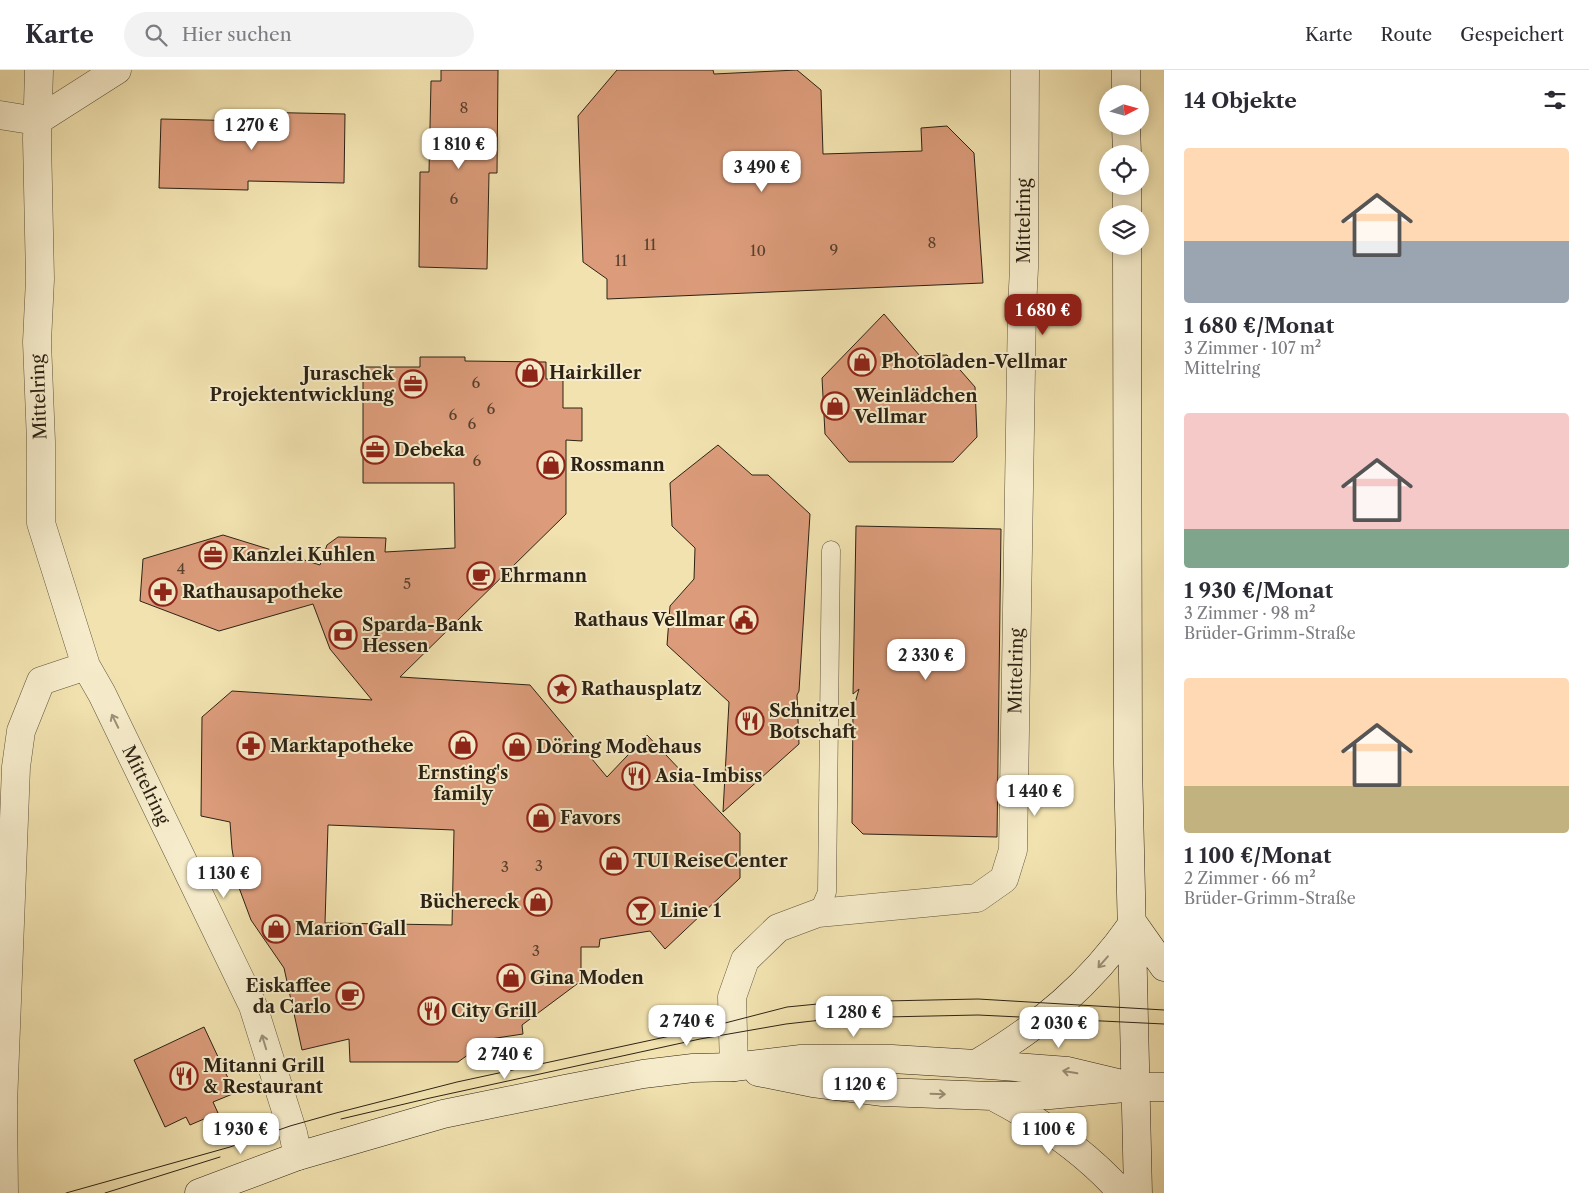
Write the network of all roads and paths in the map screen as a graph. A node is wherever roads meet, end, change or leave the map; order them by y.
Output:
1 (39, 70) edge
2 (116, 70) edge
3 (1025, 70) edge
4 (1126, 70) edge
5 (1126, 85) edge
6 (0, 115) edge
7 (37, 121) junction
8 (1127, 255) edge
9 (831, 550) dead end
10 (86, 666) junction
11 (818, 913) junction
12 (1133, 923) junction
13 (1164, 967) edge
14 (976, 1064) junction
15 (734, 1067) junction
16 (1135, 1086) junction
17 (1164, 1087) edge
18 (992, 1096) junction
19 (298, 1156) junction
20 (4, 1193) edge
21 (199, 1193) edge
22 (1122, 1193) edge
23 (1138, 1193) edge

1 - 7 street, Mittelring
2 - 7 street
3 - 11 street, Mittelring
4 - 5 street
6 - 7 street
7 - 10 street, Mittelring
8 - 12 street
9 - 11 lane
19 -> 10 street, Mittelring
10 - 20 street
11 - 15 street, Mittelring
12 - 13 street
12 -> 14 street
12 - 16 street
14 - 15 street
16 -> 14 street
15 -> 18 street
15 - 19 street
16 - 17 street
16 - 18 street
16 - 23 street
18 - 22 street
19 - 21 street

